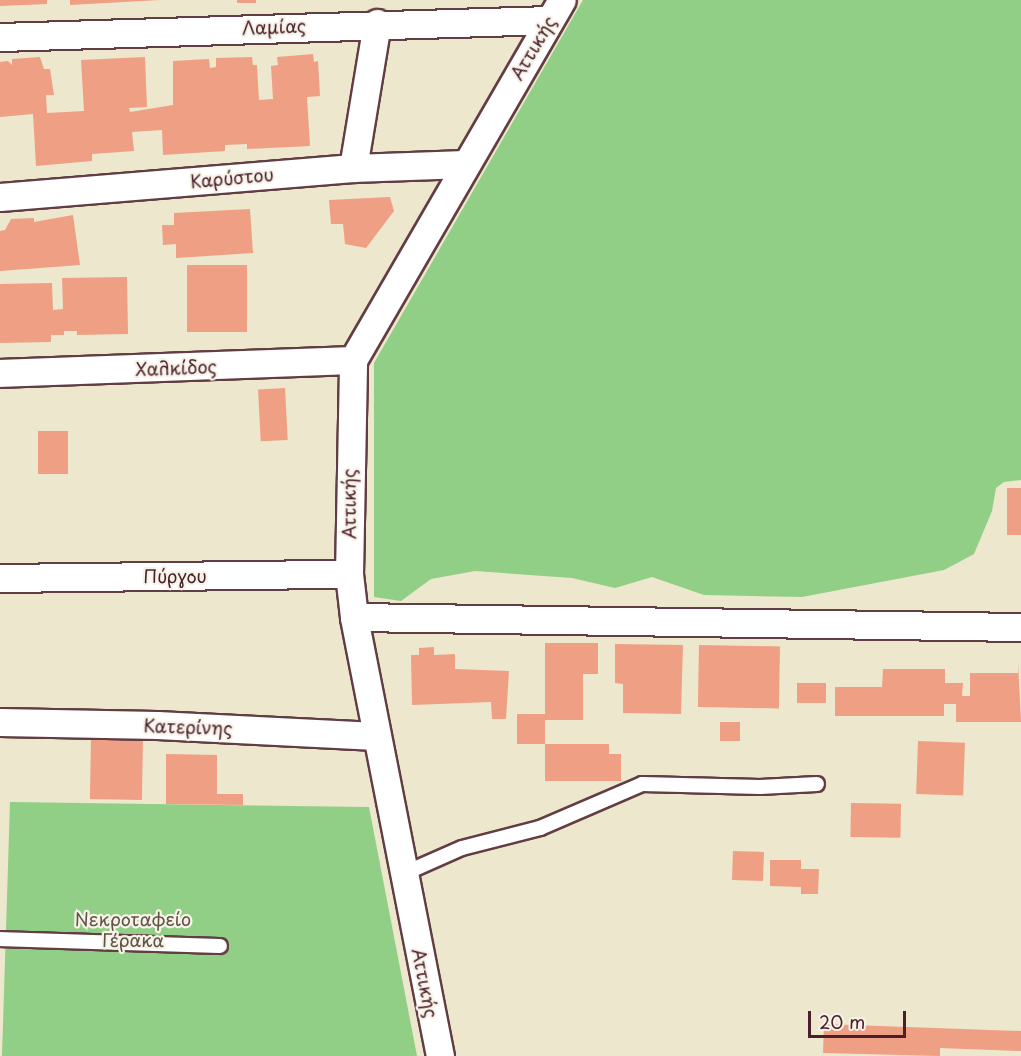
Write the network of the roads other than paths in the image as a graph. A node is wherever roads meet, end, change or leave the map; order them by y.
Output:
1 (555, 10) edge
2 (377, 23) junction
3 (0, 36) edge
4 (465, 164) junction
5 (353, 168) junction
6 (0, 197) edge
7 (353, 360) junction
8 (0, 373) edge
9 (349, 574) junction
10 (0, 578) edge
11 (354, 617) junction
12 (1021, 627) edge
13 (0, 722) edge
14 (376, 736) junction
15 (817, 784) dead end
16 (404, 874) junction
17 (0, 939) edge
18 (220, 946) dead end
19 (440, 1056) edge

1 - 2 street, Λαμίας
1 - 4 street, Αττικής
2 - 3 street, Λαμίας
2 - 5 street
4 - 5 street, Καρύστου
4 - 7 street, Αττικής
5 - 6 street, Καρύστου
7 - 8 street, Χαλκίδος
7 - 9 street, Αττικής
9 - 10 street, Πύργου
9 - 11 street, Αττικής
11 - 12 street
11 - 14 street, Αττικής
13 - 14 street, Κατερίνης
14 - 16 street, Αττικής
15 - 16 lane
16 - 19 street, Αττικής
17 - 18 lane

